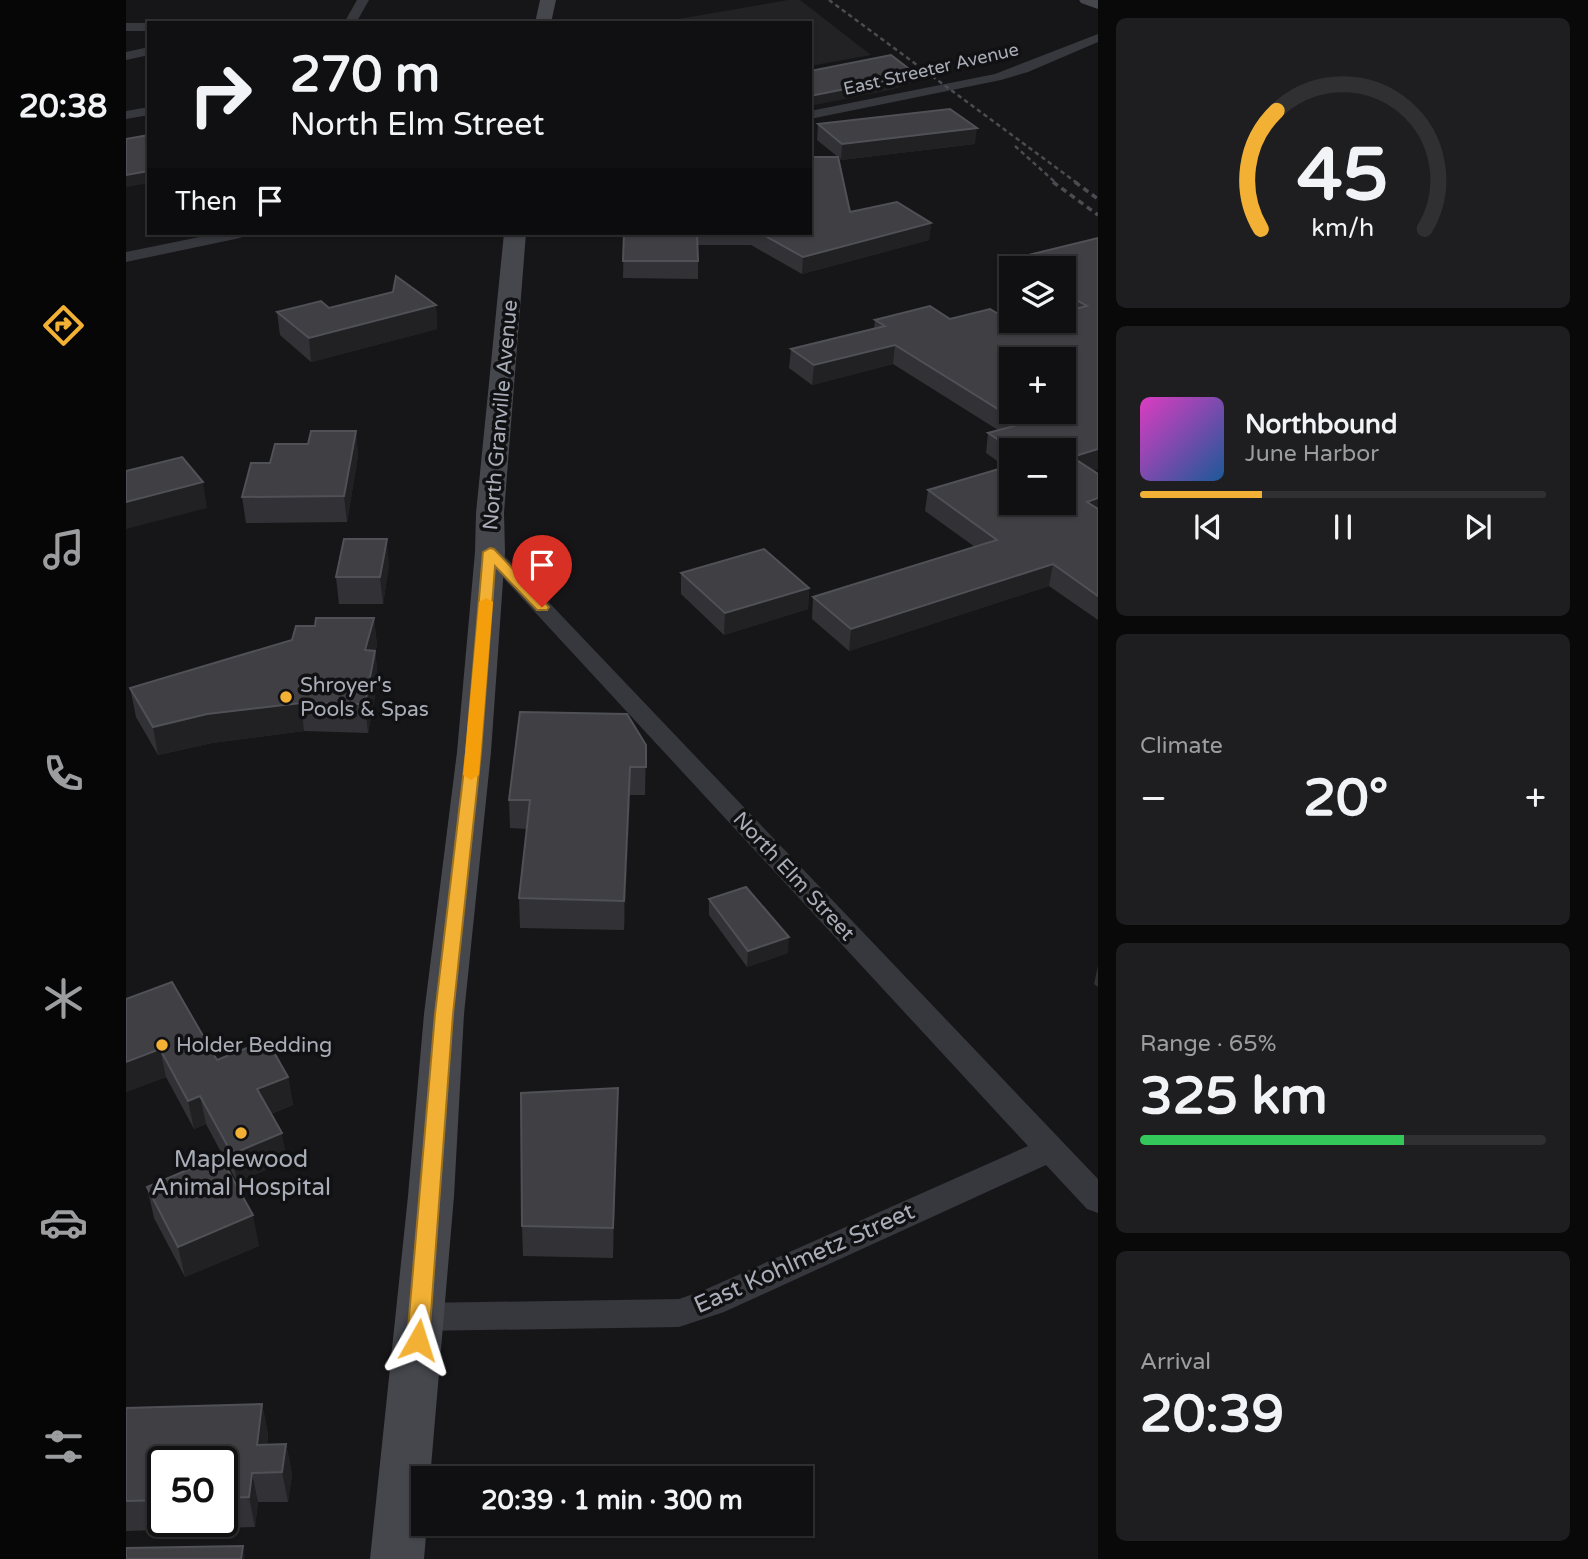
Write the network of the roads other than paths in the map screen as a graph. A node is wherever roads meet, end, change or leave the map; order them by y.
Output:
1 (363, 0) edge
2 (548, 0) edge
3 (1087, 0) edge
4 (1098, 4) edge
5 (351, 21) edge
6 (543, 21) edge
7 (126, 27) edge
8 (147, 27) edge
9 (1098, 38) edge
10 (147, 51) edge
11 (126, 56) edge
12 (147, 111) edge
13 (126, 115) edge
14 (812, 115) edge
15 (230, 235) edge
16 (515, 235) edge
17 (126, 257) edge
18 (490, 552) junction
19 (1051, 1149) junction
20 (1098, 1200) edge
21 (421, 1317) junction
22 (397, 1559) edge

1 - 5 street
2 - 6 main road
3 - 4 main road
7 - 8 street
9 - 14 street, East Streeter Avenue
10 - 11 street
12 - 13 street
15 - 17 street
16 - 18 main road, North Granville Avenue
18 - 19 street, North Elm Street
18 - 21 main road, North Granville Avenue
19 - 20 street, North Elm Street
19 - 21 street, East Kohlmetz Street
21 - 22 main road, North Granville Avenue

